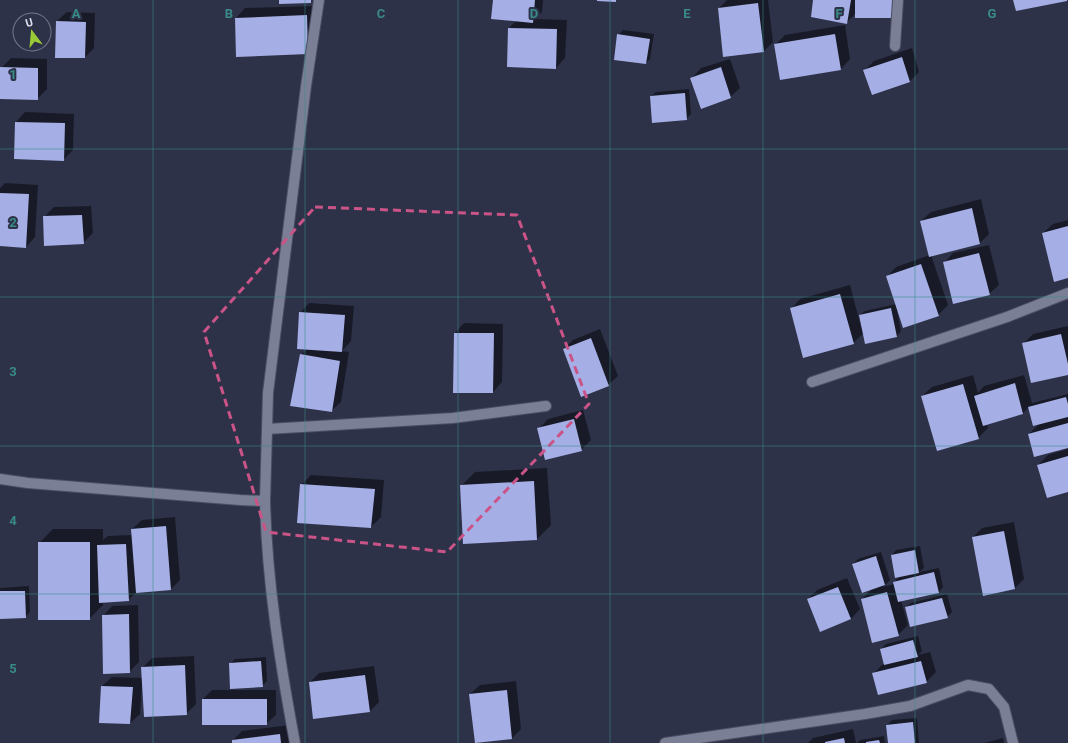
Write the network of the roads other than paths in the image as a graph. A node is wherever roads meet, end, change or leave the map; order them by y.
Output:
1 (319, 0) edge
2 (898, 0) edge
3 (895, 46) dead end
4 (1068, 292) edge
5 (812, 382) dead end
6 (546, 406) dead end
7 (267, 429) junction
8 (0, 479) edge
9 (265, 501) junction
10 (295, 743) edge
11 (665, 743) edge
12 (1013, 743) edge

1 - 7 street
2 - 3 street
4 - 5 street
6 - 7 street
7 - 9 street
8 - 9 street
9 - 10 street
11 - 12 street

